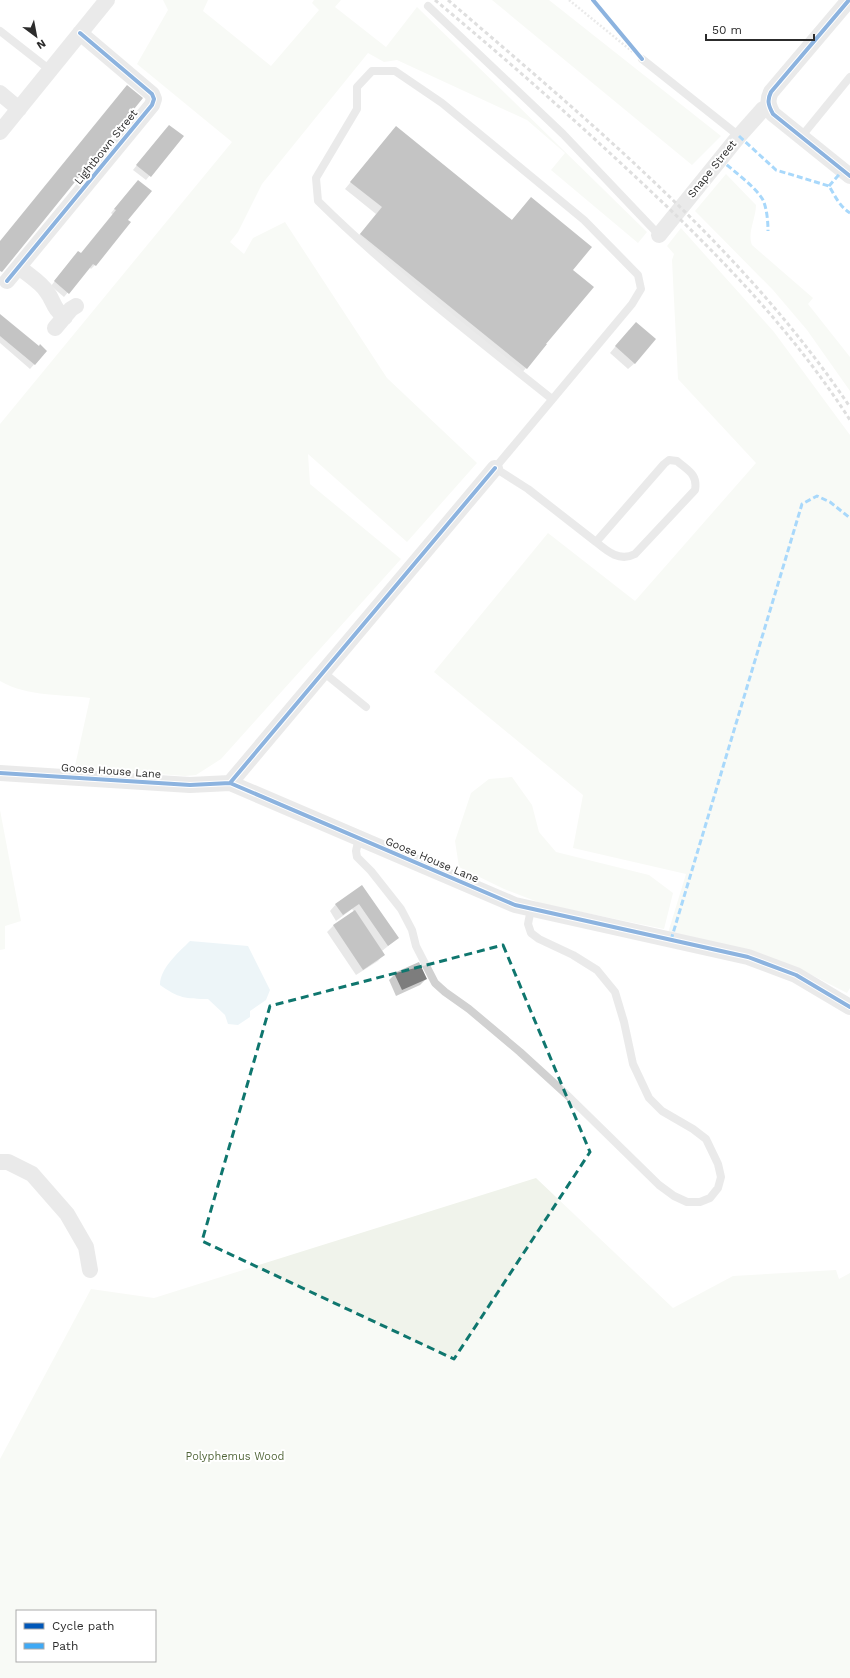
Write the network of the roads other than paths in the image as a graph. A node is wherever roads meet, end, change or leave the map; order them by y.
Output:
1 (107, 0) edge
2 (849, 0) edge
3 (428, 6) dead end
4 (0, 31) edge
5 (80, 33) junction
6 (642, 59) road end
7 (50, 70) junction
8 (850, 76) edge
9 (0, 92) edge
10 (768, 105) junction
11 (19, 109) junction
12 (0, 132) edge
13 (739, 136) junction
14 (801, 137) junction
15 (848, 169) edge
16 (659, 235) joint
17 (19, 267) junction
18 (3, 278) edge
19 (65, 317) dead end
20 (552, 399) junction
21 (495, 468) junction
22 (596, 542) junction
23 (323, 672) junction
24 (366, 707) dead end
25 (0, 773) edge
26 (230, 784) junction
27 (359, 838) junction
28 (531, 908) junction
29 (850, 1007) edge
30 (0, 1162) edge
31 (90, 1270) dead end

1 - 5 street
2 - 10 street, Snape Street
3 - 16 lane
4 - 7 lane
5 - 7 street
5 - 17 street, Lightbown Street
6 - 13 lane
7 - 11 street
8 - 14 lane
9 - 11 street
10 - 13 street, Snape Street
10 - 14 street
11 - 12 street
13 - 16 street, Snape Street
14 - 15 street
17 - 18 street, Lightbown Street
17 - 19 street
20 - 20 lane
20 - 21 lane
21 - 22 lane
21 - 23 street
22 - 22 lane
23 - 24 lane
23 - 26 street
25 - 26 street, Goose House Lane
26 - 27 street, Goose House Lane
27 - 28 street, Goose House Lane
27 - 28 lane
28 - 29 street, Goose House Lane
30 - 31 street

